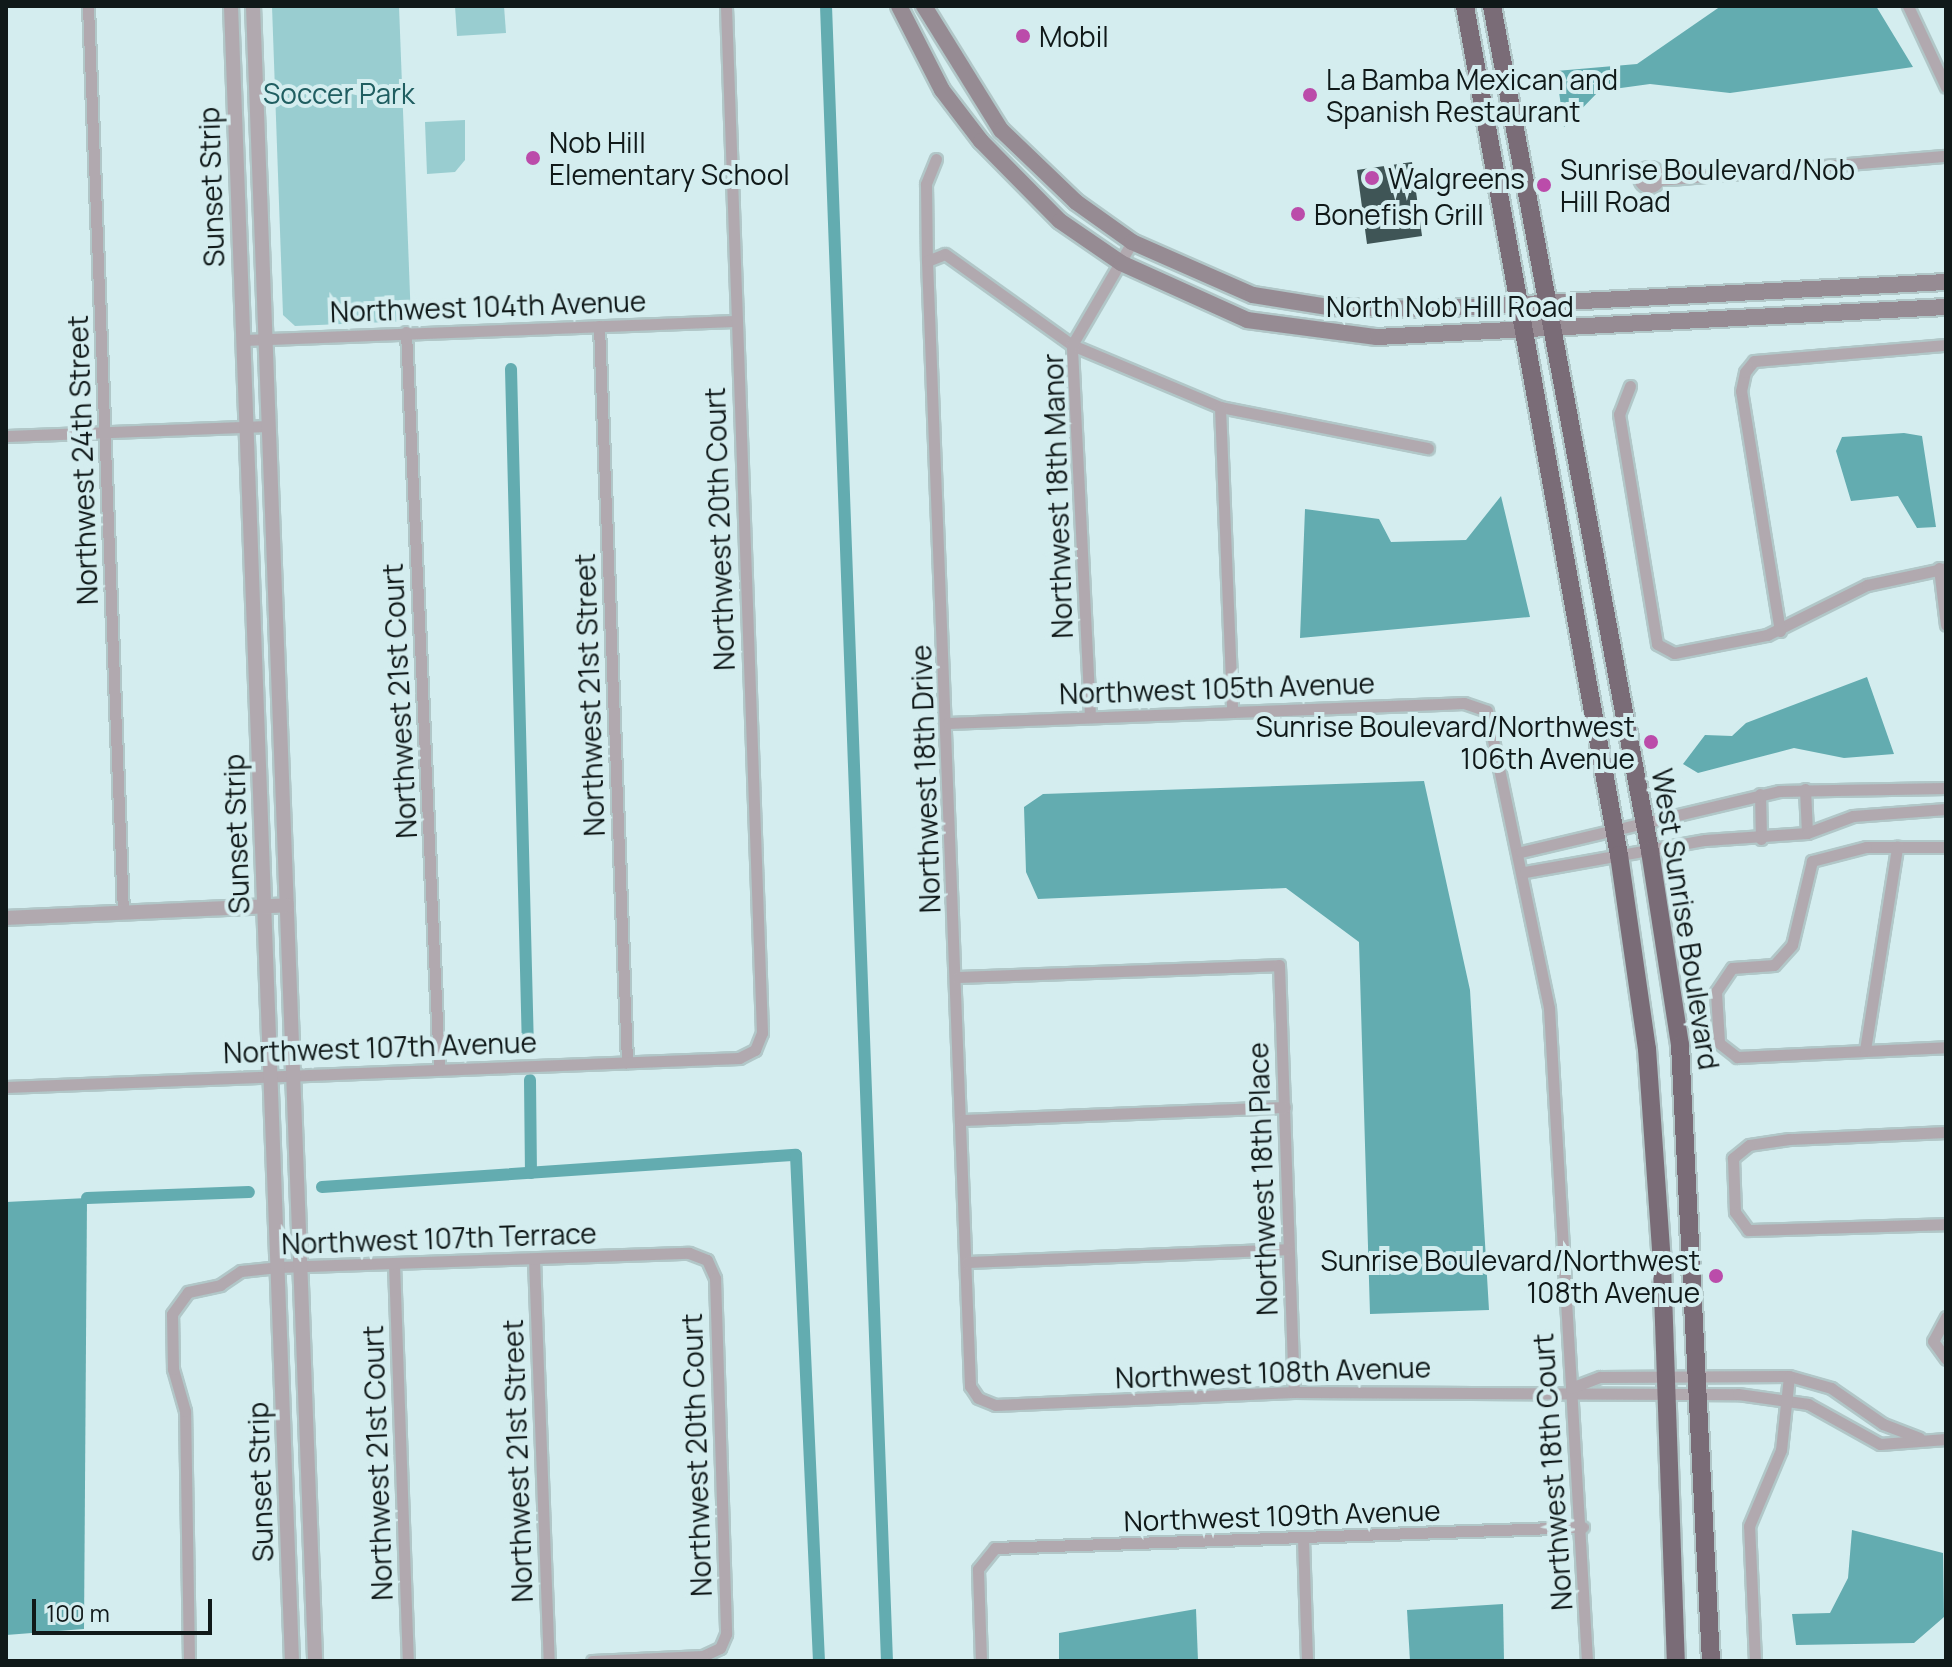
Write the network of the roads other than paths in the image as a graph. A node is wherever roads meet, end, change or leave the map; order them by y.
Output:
1 (88, 6) edge
2 (231, 6) edge
3 (253, 6) edge
4 (726, 6) edge
5 (899, 6) edge
6 (924, 6) edge
7 (1465, 6) edge
8 (1492, 6) edge
9 (1908, 6) edge
10 (1946, 87) edge
11 (1946, 156) edge
12 (936, 159) dead end
13 (1658, 180) dead end
14 (1132, 242) junction
15 (927, 261) junction
16 (1121, 263) junction
17 (1946, 282) edge
18 (1549, 302) junction
19 (1514, 304) junction
20 (1946, 307) edge
21 (736, 321) junction
22 (599, 326) junction
23 (406, 332) junction
24 (1554, 332) junction
25 (1520, 333) junction
26 (266, 339) junction
27 (243, 340) junction
28 (1072, 345) junction
29 (1946, 345) edge
30 (1630, 386) dead end
31 (1220, 407) junction
32 (269, 426) junction
33 (246, 427) junction
34 (106, 431) junction
35 (6, 436) edge
36 (1428, 448) dead end
37 (1942, 568) edge
38 (1946, 625) edge
39 (1780, 631) junction
40 (1487, 711) joint
41 (1232, 712) junction
42 (1090, 716) junction
43 (948, 723) junction
44 (1946, 788) edge
45 (1805, 789) junction
46 (1760, 794) junction
47 (1946, 809) edge
48 (1645, 825) junction
49 (1615, 833) junction
50 (1807, 833) junction
51 (1761, 839) junction
52 (1897, 847) junction
53 (1946, 847) edge
54 (1650, 851) junction
55 (1521, 852) junction
56 (1619, 855) junction
57 (1525, 872) junction
58 (265, 905) junction
59 (287, 905) junction
60 (123, 913) junction
61 (6, 918) edge
62 (957, 977) junction
63 (1946, 1047) edge
64 (755, 1050) joint
65 (1865, 1050) junction
66 (627, 1062) junction
67 (439, 1068) junction
68 (293, 1074) junction
69 (270, 1075) junction
70 (6, 1087) edge
71 (1285, 1107) junction
72 (962, 1120) junction
73 (1946, 1132) edge
74 (1946, 1224) edge
75 (1287, 1249) junction
76 (534, 1259) junction
77 (707, 1260) joint
78 (967, 1262) junction
79 (394, 1264) junction
80 (299, 1266) junction
81 (278, 1267) junction
82 (1946, 1317) edge
83 (1942, 1358) edge
84 (1699, 1373) junction
85 (1667, 1376) junction
86 (1789, 1376) junction
87 (1570, 1389) junction
88 (1294, 1392) junction
89 (1668, 1395) junction
90 (1700, 1396) junction
91 (978, 1398) joint
92 (1786, 1399) junction
93 (1919, 1438) junction
94 (1946, 1439) edge
95 (1583, 1527) junction
96 (1303, 1539) junction
97 (189, 1661) edge
98 (292, 1661) edge
99 (315, 1661) edge
100 (408, 1661) edge
101 (549, 1661) edge
102 (592, 1661) edge
103 (981, 1661) edge
104 (1307, 1661) edge
105 (1587, 1661) edge
106 (1676, 1661) edge
107 (1711, 1661) edge
108 (1755, 1661) edge

1 - 34 street, Northwest 24th Street
2 - 27 street, Sunset Strip
3 - 26 street, Sunset Strip
4 - 21 street, Northwest 20th Court
5 - 16 main road, North Nob Hill Road
6 - 14 main road, North Nob Hill Road
7 - 19 highway, West Sunrise Boulevard
8 - 18 highway, West Sunrise Boulevard
9 - 10 street
11 - 13 street
12 - 15 street, Northwest 18th Drive
14 - 16 street, Northwest 18th Manor
14 - 19 main road, North Nob Hill Road
15 - 28 street
15 - 43 street, Northwest 18th Drive
16 - 25 main road, North Nob Hill Road
16 - 28 street, Northwest 18th Manor
17 - 18 main road, North Nob Hill Road
18 - 19 main road, North Nob Hill Road
18 - 24 highway, West Sunrise Boulevard
19 - 25 highway, West Sunrise Boulevard
20 - 24 main road, North Nob Hill Road
21 - 22 street, Northwest 104th Avenue
21 - 64 street, Northwest 20th Court
22 - 23 street, Northwest 104th Avenue
22 - 66 street, Northwest 21st Street
23 - 26 street, Northwest 104th Avenue
23 - 67 street, Northwest 21st Court
24 - 25 main road, North Nob Hill Road
24 - 48 highway, West Sunrise Boulevard
25 - 49 highway, West Sunrise Boulevard
26 - 27 street, Northwest 104th Avenue
26 - 32 street, Sunset Strip
27 - 33 street, Sunset Strip
28 - 31 street
28 - 42 street, Northwest 18th Manor
29 - 39 street
30 - 39 street
31 - 36 street
31 - 41 street
32 - 33 street
32 - 59 street, Sunset Strip
33 - 34 street
33 - 58 street, Sunset Strip
34 - 35 street
34 - 60 street, Northwest 24th Street
37 - 38 street
37 - 39 street
40 - 41 street, Northwest 105th Avenue
40 - 55 street, Northwest 18th Court
41 - 42 street, Northwest 105th Avenue
42 - 43 street, Northwest 105th Avenue
43 - 62 street, Northwest 18th Drive
44 - 45 street
45 - 46 street
45 - 50 street
46 - 48 street
46 - 51 street
47 - 50 street
48 - 49 street
48 - 54 highway, West Sunrise Boulevard
49 - 55 street
49 - 56 highway, West Sunrise Boulevard
50 - 51 street
51 - 54 street
52 - 53 street
52 - 65 street
52 - 65 street
54 - 56 street
54 - 84 highway, West Sunrise Boulevard
55 - 57 street, Northwest 18th Court
56 - 57 street
56 - 85 highway, West Sunrise Boulevard
57 - 87 street, Northwest 18th Court
58 - 59 street
58 - 60 street
58 - 69 street, Sunset Strip
59 - 68 street, Sunset Strip
60 - 61 street
62 - 71 street, Northwest 18th Place
62 - 72 street, Northwest 18th Drive
63 - 65 street
64 - 66 street, Northwest 107th Avenue
66 - 67 street, Northwest 107th Avenue
67 - 68 street, Northwest 107th Avenue
68 - 69 street, Northwest 107th Avenue
68 - 80 street, Sunset Strip
69 - 70 street, Northwest 107th Avenue
69 - 81 street, Sunset Strip
71 - 72 street
71 - 75 street, Northwest 18th Place
72 - 78 street, Northwest 18th Drive
73 - 74 street
75 - 78 street
75 - 88 street, Northwest 18th Place
76 - 77 street, Northwest 107th Terrace
76 - 79 street, Northwest 107th Terrace
76 - 101 street, Northwest 21st Street
77 - 102 street, Northwest 20th Court
78 - 91 street, Northwest 18th Drive
79 - 80 street, Northwest 107th Terrace
79 - 100 street, Northwest 21st Court
80 - 81 street, Northwest 107th Terrace
80 - 99 street, Sunset Strip
81 - 97 street, Northwest 107th Terrace
81 - 98 street, Sunset Strip
82 - 83 street
84 - 85 street, Northwest 108th Avenue
84 - 86 street, Northwest 108th Avenue
84 - 90 highway, West Sunrise Boulevard
85 - 87 street, Northwest 108th Avenue
85 - 89 highway, West Sunrise Boulevard
86 - 92 street
86 - 93 street, Northwest 108th Avenue
87 - 88 street, Northwest 108th Avenue
87 - 89 street, Northwest 108th Avenue
87 - 95 street, Northwest 18th Court
88 - 91 street, Northwest 108th Avenue
89 - 90 street, Northwest 108th Avenue
89 - 106 highway, West Sunrise Boulevard
90 - 92 street, Northwest 108th Avenue
90 - 107 highway, West Sunrise Boulevard
92 - 93 street, Northwest 108th Avenue
92 - 108 street
93 - 94 street, Northwest 108th Avenue
95 - 96 street, Northwest 109th Avenue
95 - 105 street, Northwest 18th Court
96 - 103 street, Northwest 109th Avenue
96 - 104 street

